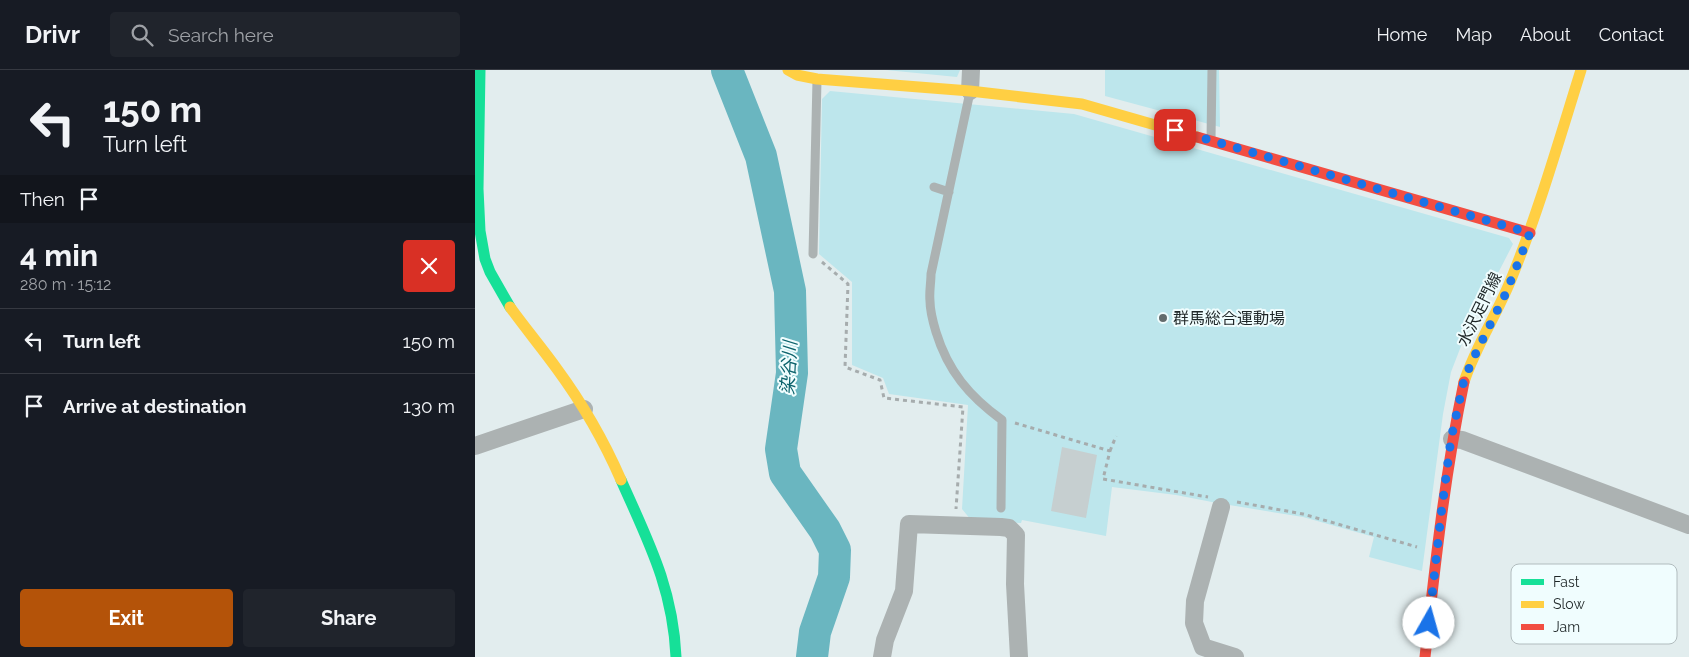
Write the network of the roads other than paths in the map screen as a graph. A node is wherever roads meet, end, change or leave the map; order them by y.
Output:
1 (480, 70) edge
2 (788, 70) edge
3 (971, 70) edge
4 (1211, 70) edge
5 (1581, 70) edge
6 (817, 79) junction
7 (970, 91) junction
8 (1211, 141) junction
9 (934, 187) dead end
10 (949, 192) junction
11 (1530, 233) junction
12 (813, 254) road end
13 (584, 409) junction
14 (1451, 439) junction
15 (475, 446) edge
16 (1222, 502) road end
17 (1001, 508) dead end
18 (1689, 525) edge
19 (676, 657) edge
20 (882, 657) edge
21 (1019, 657) edge
22 (1235, 657) edge
23 (1425, 657) edge

1 - 13 street
2 - 6 street
3 - 7 street
4 - 8 lane
5 - 11 street, 水沢足門線
6 - 7 street
6 - 12 lane
7 - 8 street
7 - 10 lane
8 - 11 street
9 - 10 lane
10 - 17 lane
11 - 14 street, 水沢足門線
13 - 15 street
13 - 19 street
14 - 18 street
14 - 23 street, 水沢足門線
16 - 22 street
20 - 21 street

